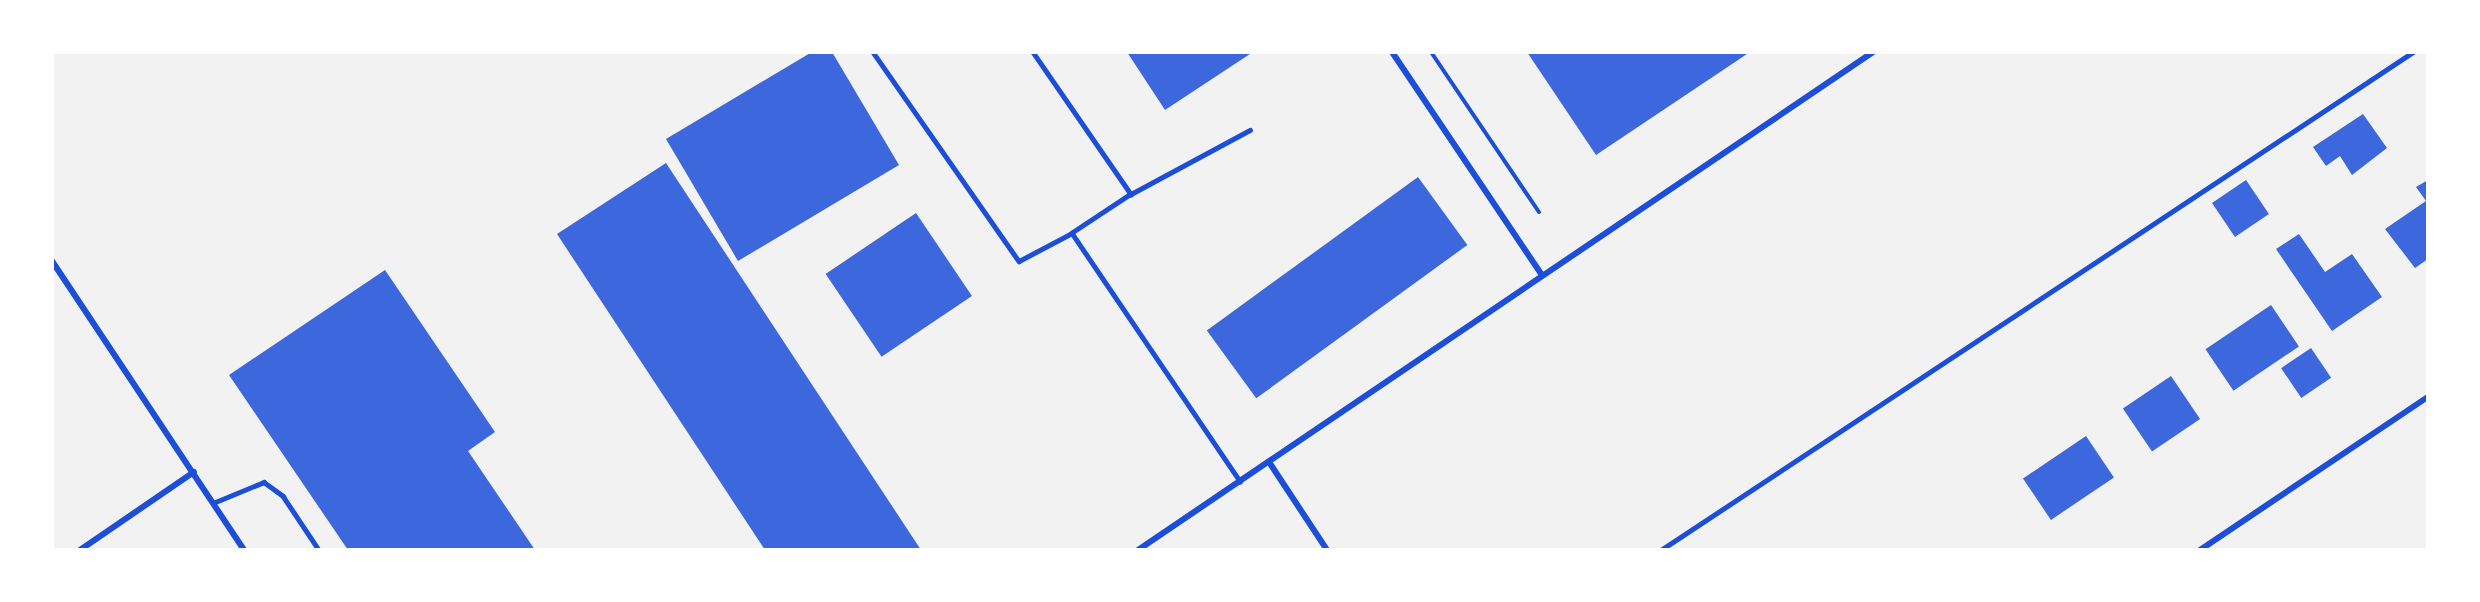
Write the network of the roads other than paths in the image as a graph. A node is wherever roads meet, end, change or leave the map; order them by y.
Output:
1 (873, 52) edge
2 (1033, 52) edge
3 (1392, 52) edge
4 (1873, 52) edge
5 (2413, 52) edge
6 (1250, 130) dead end
7 (1131, 194) junction
8 (1072, 233) junction
9 (52, 261) edge
10 (1542, 275) junction
11 (2427, 397) edge
12 (1269, 462) junction
13 (194, 472) junction
14 (1240, 481) junction
15 (213, 503) junction
16 (80, 549) edge
17 (244, 549) edge
18 (320, 549) edge
19 (1138, 549) edge
20 (1327, 549) edge
21 (1661, 549) edge
22 (2200, 549) edge

1 - 8 lane
2 - 7 lane
3 - 10 street
4 - 10 street
5 - 21 lane
6 - 7 lane
7 - 8 lane
8 - 14 lane
9 - 13 street
10 - 12 street
11 - 22 street
12 - 14 street
12 - 20 street
13 - 15 street
13 - 16 street
14 - 19 street
15 - 17 street
15 - 18 lane

